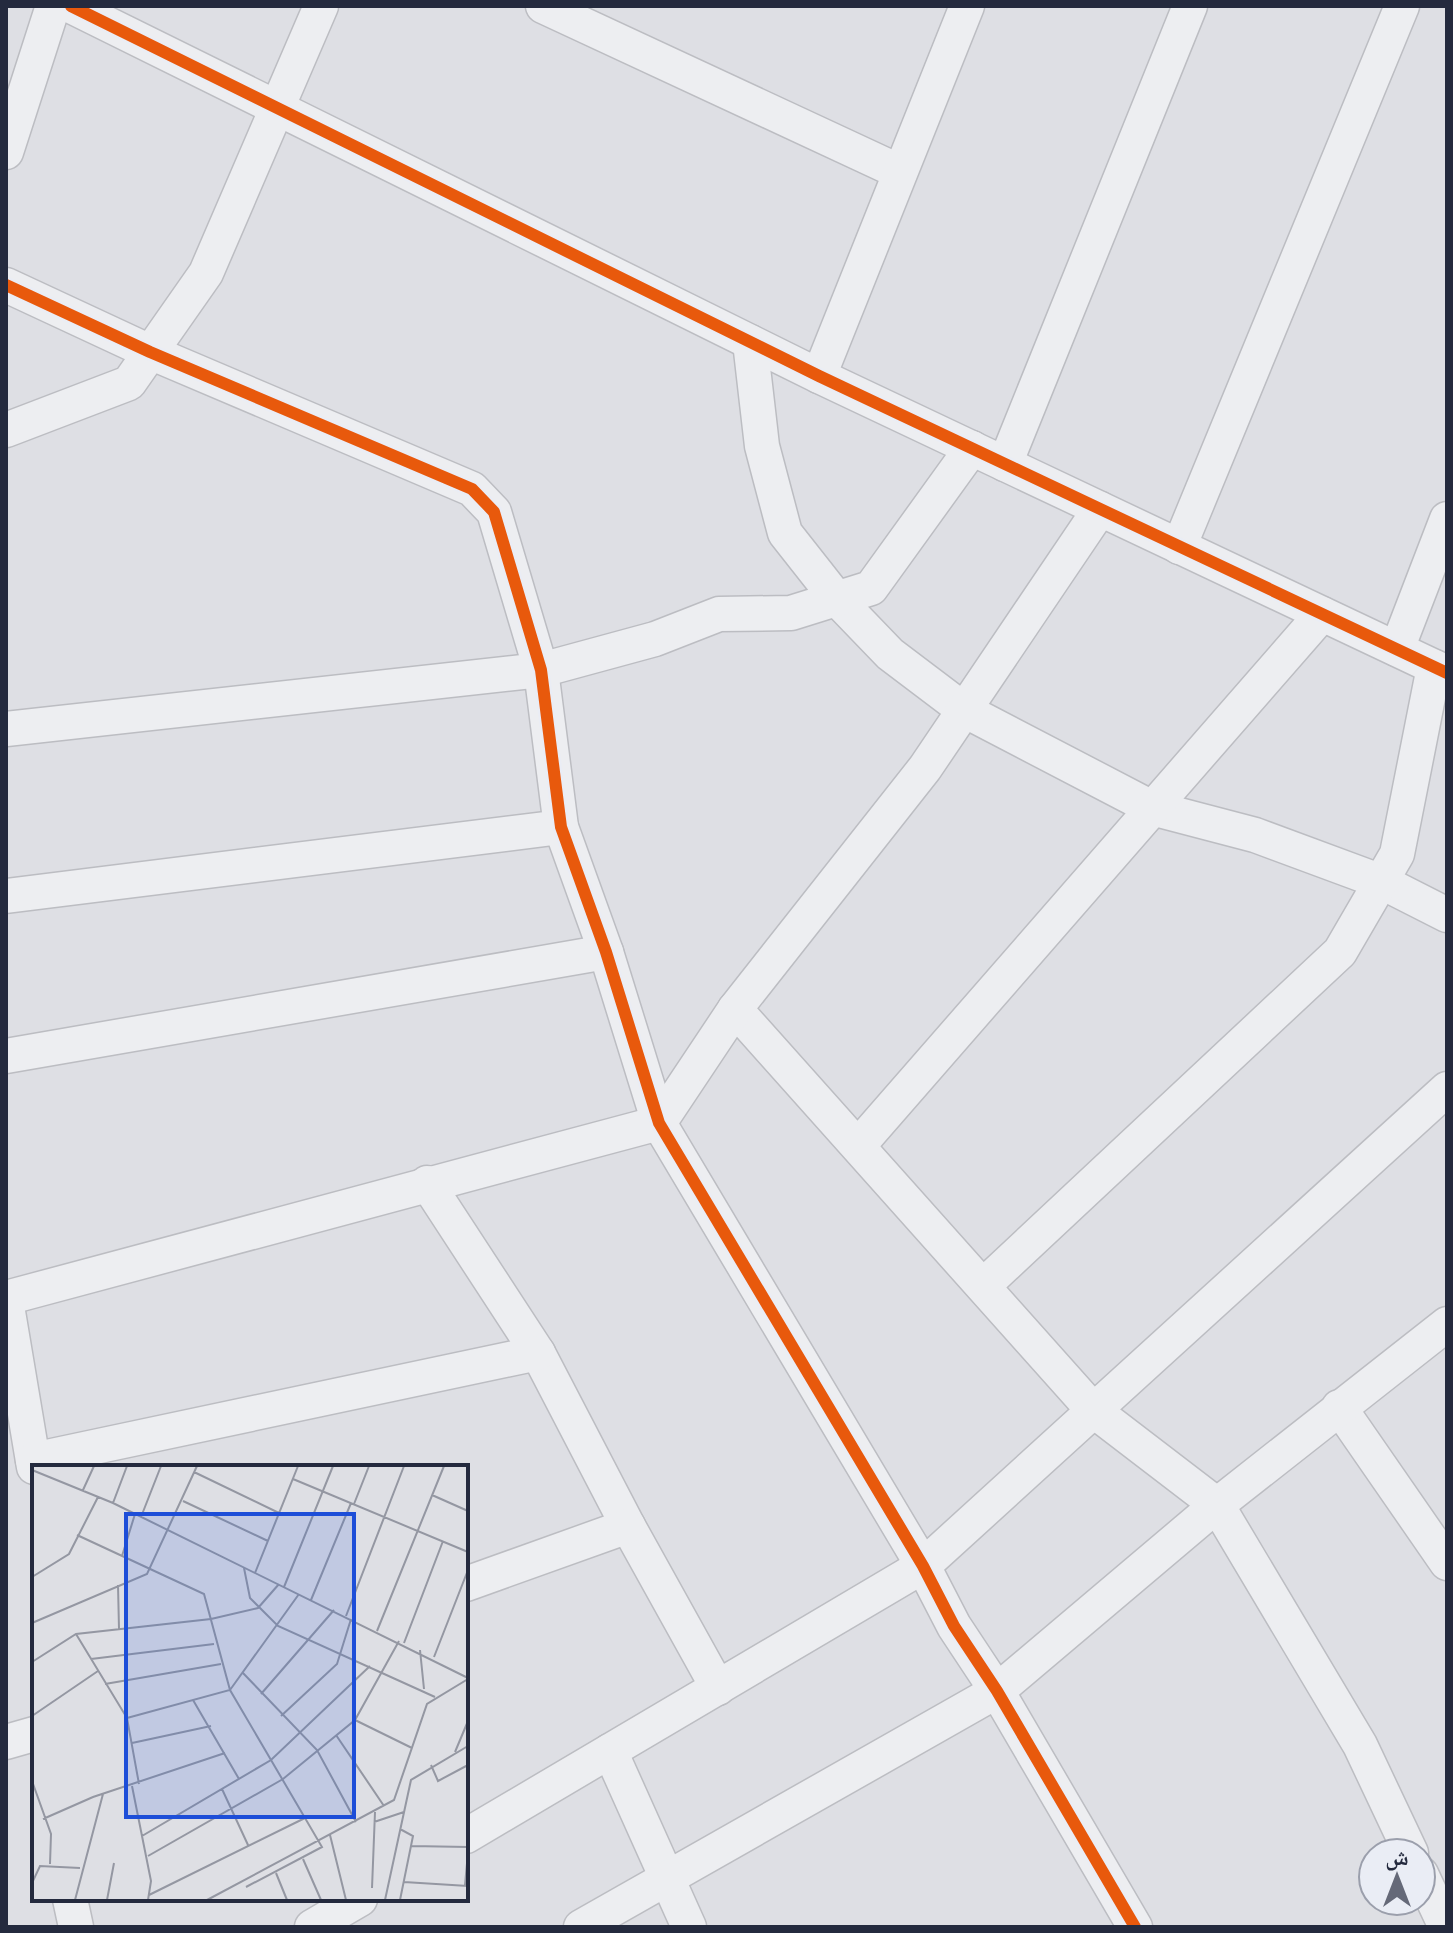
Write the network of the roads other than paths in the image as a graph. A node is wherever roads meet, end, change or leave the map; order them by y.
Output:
1 (53, 6) edge
2 (321, 6) edge
3 (543, 6) edge
4 (967, 6) edge
5 (1190, 6) edge
6 (1402, 6) edge
7 (88, 10) edge
8 (278, 108) junction
9 (6, 152) edge
10 (900, 172) junction
11 (6, 285) edge
12 (750, 342) junction
13 (150, 352) junction
14 (819, 376) junction
15 (6, 430) edge
16 (972, 448) junction
17 (1005, 464) junction
18 (1100, 509) junction
19 (1447, 519) edge
20 (1179, 547) junction
21 (837, 599) junction
22 (1322, 614) junction
23 (1397, 649) junction
24 (541, 670) junction
25 (1441, 670) edge
26 (964, 710) junction
27 (6, 729) edge
28 (1152, 808) junction
29 (561, 827) junction
30 (1382, 882) junction
31 (6, 896) edge
32 (1447, 915) edge
33 (606, 952) junction
34 (735, 1009) junction
35 (6, 1056) edge
36 (1447, 1089) edge
37 (659, 1123) junction
38 (858, 1146) junction
39 (427, 1183) junction
40 (983, 1286) junction
41 (6, 1299) edge
42 (1447, 1324) edge
43 (538, 1353) junction
44 (1339, 1407) junction
45 (1093, 1410) junction
46 (34, 1464) edge
47 (1217, 1505) junction
48 (628, 1526) junction
49 (1447, 1563) edge
50 (923, 1566) junction
51 (468, 1583) edge
52 (718, 1688) junction
53 (997, 1691) junction
54 (32, 1735) edge
55 (6, 1742) edge
56 (610, 1751) junction
57 (468, 1835) edge
58 (1403, 1837) edge
59 (667, 1878) junction
60 (70, 1901) edge
61 (357, 1901) edge
62 (1437, 1908) edge
63 (76, 1927) edge
64 (312, 1927) edge
65 (581, 1927) edge
66 (689, 1927) edge
67 (1135, 1927) edge
68 (1446, 1927) edge

1 - 9 street
2 - 8 street
3 - 10 street
4 - 10 street
5 - 17 street
6 - 20 street
7 - 8 street
8 - 12 street
8 - 13 street
10 - 14 street
11 - 13 street
12 - 14 street
12 - 21 street
13 - 15 street
13 - 24 street
14 - 16 street
16 - 17 street
16 - 21 street
17 - 18 street
18 - 20 street
18 - 26 street
19 - 23 street
20 - 22 street
21 - 24 street
21 - 26 street
22 - 23 street
22 - 28 street
23 - 25 street
24 - 27 street
24 - 29 street
25 - 30 street
26 - 28 street
26 - 34 street
28 - 30 street
28 - 38 street
29 - 31 street
29 - 33 street
30 - 32 street
30 - 40 street
33 - 35 street
33 - 37 street
34 - 37 street
34 - 38 street
36 - 45 street
37 - 39 street
37 - 50 street
38 - 40 street
39 - 41 street
39 - 43 street
40 - 45 street
41 - 46 street
42 - 44 street
43 - 46 street
43 - 48 street
44 - 47 street
44 - 49 street
45 - 47 street
45 - 50 street
47 - 53 street
47 - 58 street
48 - 51 street
48 - 52 street
50 - 52 street
50 - 53 street
52 - 56 street
53 - 59 street
53 - 67 street
54 - 55 street
56 - 57 street
56 - 59 street
59 - 65 street
59 - 66 street
60 - 63 street
61 - 64 street
62 - 68 street

